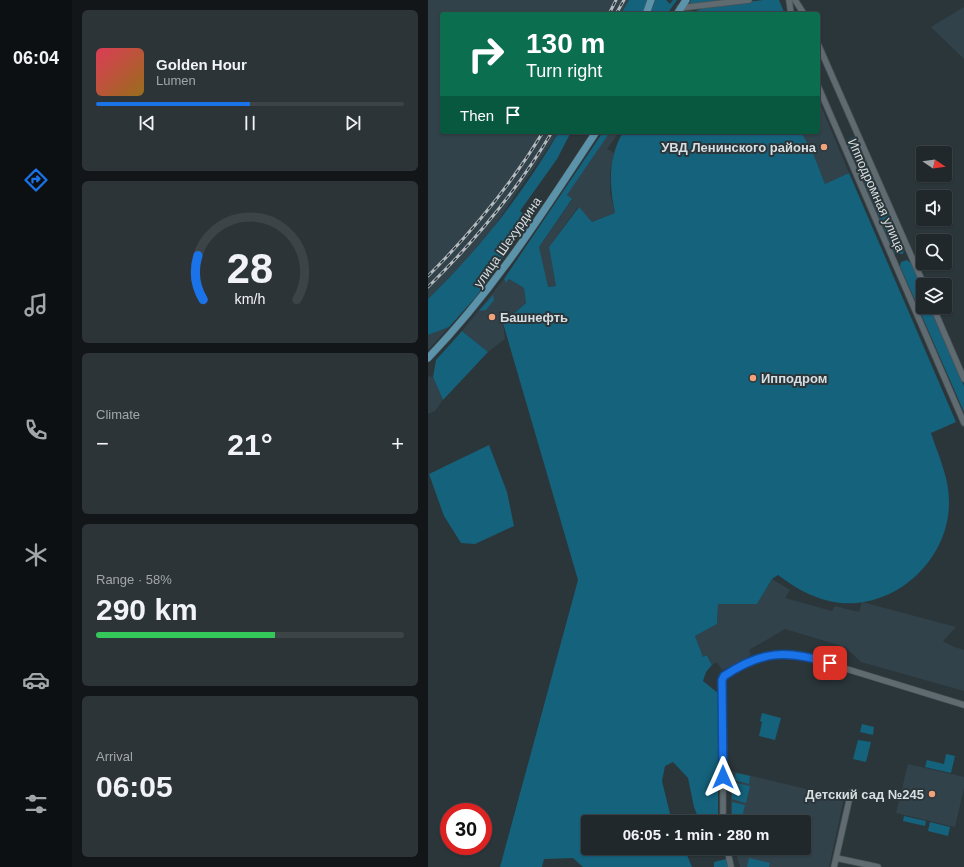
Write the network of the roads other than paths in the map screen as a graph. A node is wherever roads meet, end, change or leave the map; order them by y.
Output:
1 (651, 0) edge
2 (686, 0) edge
3 (749, 0) edge
4 (789, 0) edge
5 (795, 0) edge
6 (678, 11) edge
7 (647, 12) edge
8 (791, 12) edge
9 (803, 12) edge
10 (820, 49) edge
11 (820, 91) edge
12 (595, 134) edge
13 (921, 278) edge
14 (936, 314) edge
15 (428, 358) edge
16 (964, 379) edge
17 (964, 423) edge
18 (964, 705) edge
19 (851, 792) dead end
20 (724, 815) edge
21 (728, 855) edge
22 (836, 858) junction
23 (731, 867) edge
24 (834, 867) edge
25 (878, 867) edge

1 - 7 main road
2 - 6 main road
3 - 6 street
4 - 8 street
5 - 9 street
10 - 13 street, Ипподромная улица
11 - 17 street, Ипподромная улица
12 - 15 main road, улица Шехурдина
14 - 16 street
18 - 20 street
19 - 22 street
21 - 23 street
22 - 24 street
22 - 25 street

